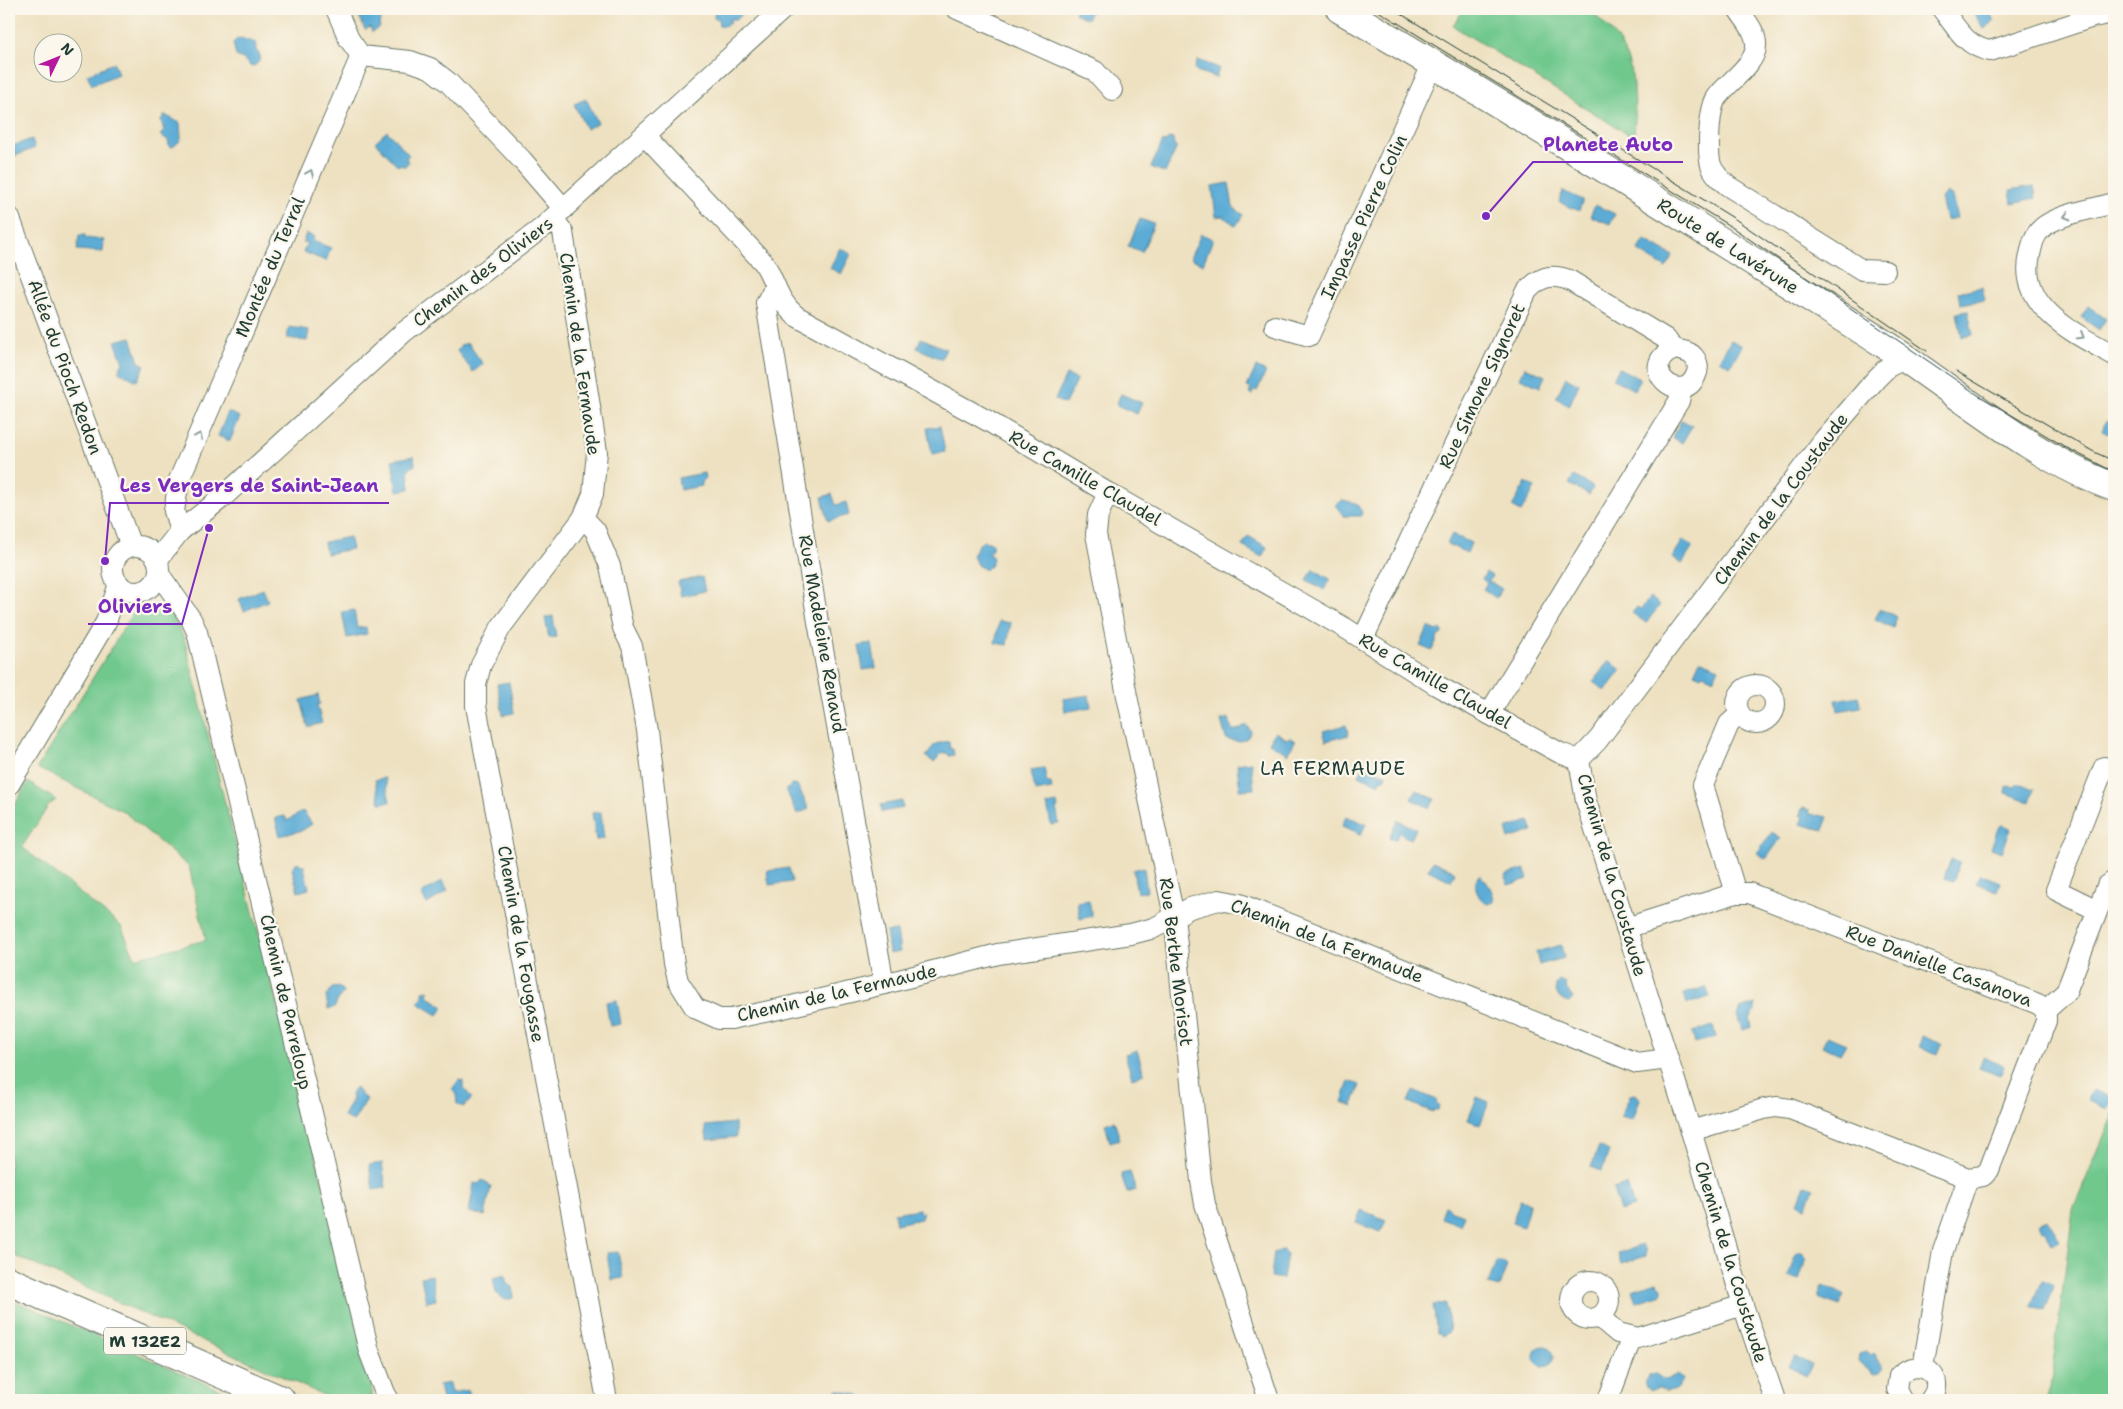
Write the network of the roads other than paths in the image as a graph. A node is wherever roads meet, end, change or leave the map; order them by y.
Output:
1 (336, 9) edge
2 (783, 9) edge
3 (956, 9) edge
4 (1340, 9) edge
5 (1738, 9) edge
6 (1942, 9) edge
7 (2114, 13) edge
8 (361, 56) junction
9 (1432, 65) junction
10 (1112, 90) dead end
11 (645, 136) junction
12 (2114, 203) edge
13 (558, 214) junction
14 (9, 216) edge
15 (1884, 272) dead end
16 (775, 286) junction
17 (1275, 326) dead end
18 (1675, 349) junction
19 (2114, 354) edge
20 (1903, 356) junction
21 (1682, 388) junction
22 (2114, 487) edge
23 (1108, 493) junction
24 (583, 518) junction
25 (180, 532) junction
26 (148, 556) junction
27 (133, 589) junction
28 (181, 605) junction
29 (1363, 639) junction
30 (1489, 714) junction
31 (1739, 715) dead end
32 (1579, 760) junction
33 (2104, 767) dead end
34 (9, 785) edge
35 (2114, 881) edge
36 (1736, 893) junction
37 (2097, 910) junction
38 (1174, 916) junction
39 (1626, 928) junction
40 (884, 984) junction
41 (2046, 1010) junction
42 (1668, 1059) junction
43 (1691, 1131) junction
44 (1968, 1178) junction
45 (9, 1282) edge
46 (1743, 1305) junction
47 (1599, 1318) dead end
48 (1632, 1337) junction
49 (1924, 1368) junction
50 (281, 1400) edge
51 (389, 1400) edge
52 (607, 1400) edge
53 (1269, 1400) edge
54 (1608, 1400) edge
55 (1775, 1400) edge
56 (1903, 1400) edge
57 (1930, 1400) edge

1 - 8 street
2 - 11 street, Chemin des Oliviers
3 - 10 street
4 - 9 main road, Route de Lavérune
5 - 15 street
6 - 7 street
8 - 13 street, Chemin de la Fermaude
25 -> 8 street, Montée du Terral
9 - 17 street, Impasse Pierre Colin
9 - 20 main road, Route de Lavérune
11 - 13 street, Chemin des Oliviers
11 - 16 street, Rue Camille Claudel
12 -> 19 street
13 - 24 street, Chemin de la Fermaude
13 - 25 street, Chemin des Oliviers
14 - 26 street, Allée du Pioch Redon
16 - 23 street, Rue Camille Claudel
16 - 40 street, Rue Madeleine Renaud
18 - 21 street, Rue Simone Signoret
18 - 21 street
18 - 29 street, Rue Simone Signoret
20 - 22 main road, Route de Lavérune
20 - 32 street, Chemin de la Coustaude
21 - 30 street, Rue Simone Signoret
23 - 29 street, Rue Camille Claudel
23 - 38 street, Rue Berthe Morisot
24 - 40 street, Chemin de la Fermaude
24 - 52 street, Chemin de la Fougasse
25 - 26 street, Chemin des Oliviers
26 - 27 street, Chemin des Oliviers
26 - 27 street, Chemin des Oliviers
26 - 28 street, Chemin de Parreloup
27 - 28 street
27 - 34 street, Chemin des Oliviers
28 - 51 street, Chemin de Parreloup
29 - 30 street, Rue Camille Claudel
30 - 32 street, Rue Camille Claudel
31 - 36 street
32 - 39 street, Chemin de la Coustaude
33 - 37 street
35 - 37 street
36 - 39 street, Rue Danielle Casanova
36 - 41 street, Rue Danielle Casanova
37 - 41 street
38 - 40 street, Chemin de la Fermaude
38 - 42 street, Chemin de la Fermaude
38 - 53 street, Rue Berthe Morisot
39 - 42 street, Chemin de la Coustaude
41 - 44 street, Rue Danielle Casanova
42 - 43 street, Chemin de la Coustaude
43 - 44 street
43 - 46 street, Chemin de la Coustaude
44 - 49 street
45 - 50 main road, M 132E2
46 - 48 street
46 - 55 street, Chemin de la Coustaude
47 - 48 street
48 - 54 street
49 - 56 street
49 - 57 street

